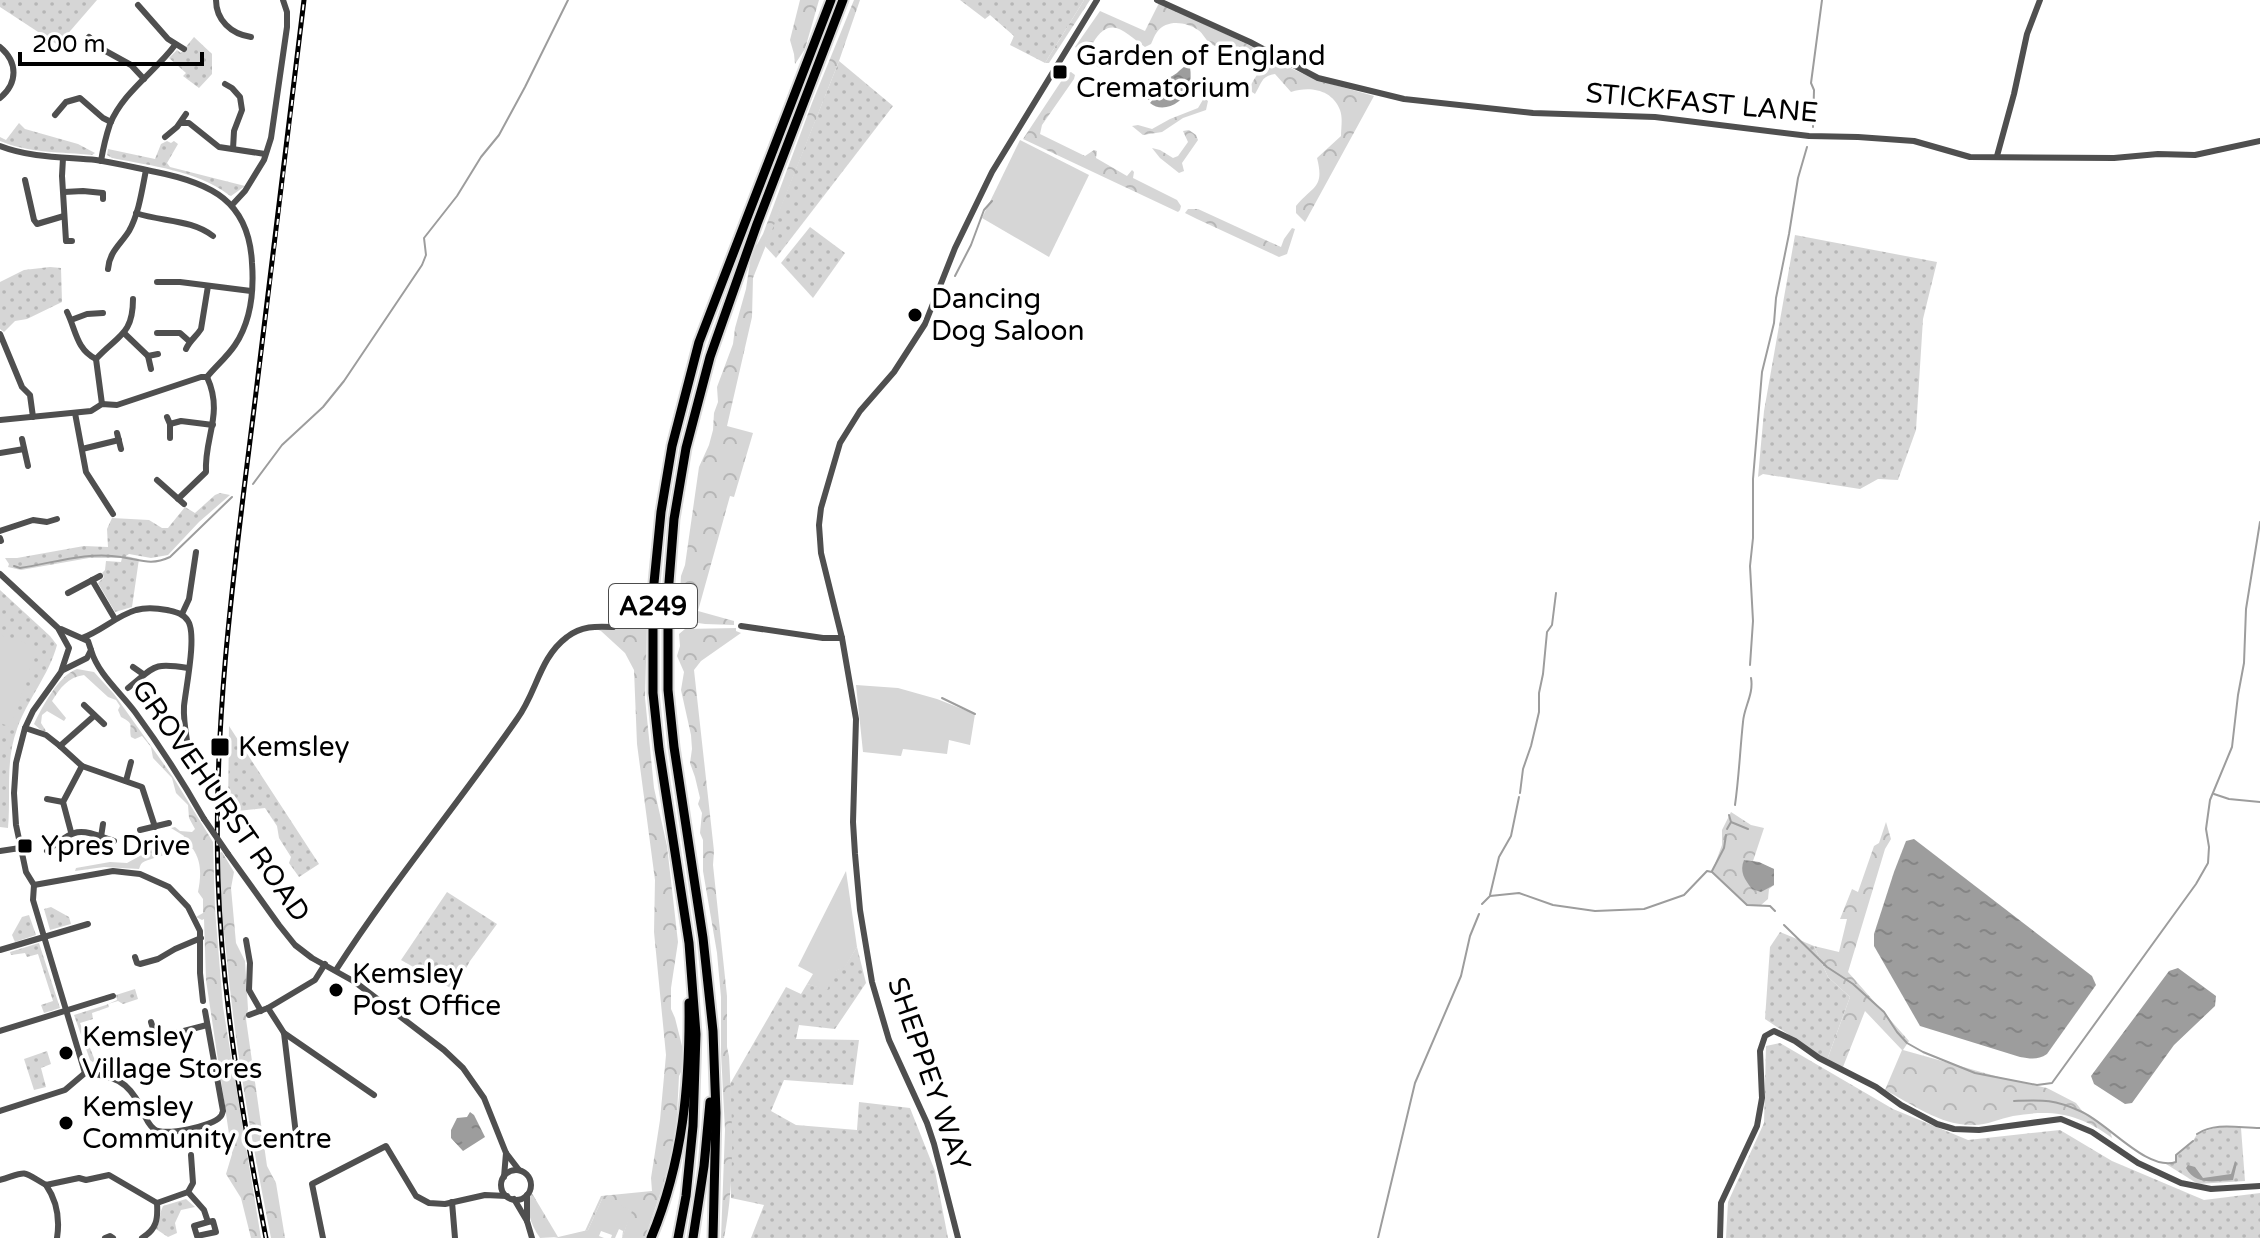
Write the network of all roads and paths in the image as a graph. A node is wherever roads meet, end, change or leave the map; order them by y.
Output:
1 (216, 0) edge
2 (283, 0) edge
3 (831, 0) edge
4 (843, 0) edge
5 (1097, 0) edge
6 (1157, 0) edge
7 (2040, 0) edge
8 (138, 5) dead end
9 (89, 37) dead end
10 (251, 37) dead end
11 (175, 45) junction
12 (0, 47) edge
13 (184, 49) dead end
14 (144, 79) junction
15 (225, 84) dead end
16 (0, 98) edge
17 (186, 114) dead end
18 (55, 115) dead end
19 (111, 122) junction
20 (181, 123) junction
21 (165, 137) dead end
22 (2260, 141) edge
23 (0, 146) edge
24 (233, 149) junction
25 (265, 154) junction
26 (1997, 156) junction
27 (63, 158) junction
28 (101, 161) junction
29 (146, 170) junction
30 (25, 180) dead end
31 (64, 192) junction
32 (103, 199) dead end
33 (232, 205) junction
34 (136, 213) junction
35 (64, 216) junction
36 (213, 236) dead end
37 (72, 241) dead end
38 (108, 269) dead end
39 (167, 272) dead end
40 (166, 281) junction
41 (157, 282) dead end
42 (208, 286) junction
43 (251, 291) junction
44 (133, 299) dead end
45 (67, 312) dead end
46 (103, 313) dead end
47 (71, 320) junction
48 (124, 333) junction
49 (157, 333) dead end
50 (0, 334) edge
51 (189, 341) junction
52 (186, 349) dead end
53 (158, 354) dead end
54 (148, 356) junction
55 (96, 359) junction
56 (151, 369) dead end
57 (207, 377) junction
58 (34, 383) dead end
59 (27, 390) junction
60 (102, 404) junction
61 (75, 413) junction
62 (33, 417) junction
63 (0, 420) edge
64 (213, 425) junction
65 (170, 438) dead end
66 (22, 439) dead end
67 (24, 449) junction
68 (82, 449) junction
69 (121, 449) dead end
70 (0, 453) edge
71 (28, 466) dead end
72 (157, 480) dead end
73 (109, 491) dead end
74 (101, 496) junction
75 (113, 514) dead end
76 (57, 519) dead end
77 (0, 531) edge
78 (196, 552) dead end
79 (185, 564) dead end
80 (194, 565) junction
81 (0, 574) edge
82 (100, 576) dead end
83 (92, 580) junction
84 (68, 593) dead end
85 (182, 614) junction
86 (115, 619) junction
87 (106, 625) junction
88 (741, 626) dead end
89 (613, 627) dead end
90 (58, 628) junction
91 (80, 638) junction
92 (842, 638) junction
93 (91, 649) junction
94 (69, 650) junction
95 (82, 660) junction
96 (133, 667) dead end
97 (188, 668) junction
98 (101, 670) junction
99 (61, 672) junction
100 (143, 674) junction
101 (128, 688) dead end
102 (84, 705) dead end
103 (94, 716) junction
104 (104, 724) dead end
105 (25, 728) junction
106 (194, 729) dead end
107 (185, 731) junction
108 (60, 746) junction
109 (189, 754) dead end
110 (131, 762) dead end
111 (82, 766) junction
112 (126, 781) junction
113 (47, 799) dead end
114 (63, 802) junction
115 (169, 823) dead end
116 (103, 824) dead end
117 (155, 827) junction
118 (140, 830) dead end
119 (71, 832) junction
120 (101, 837) junction
121 (114, 841) dead end
122 (20, 848) junction
123 (0, 851) edge
124 (47, 851) dead end
125 (34, 885) junction
126 (88, 924) dead end
127 (44, 936) junction
128 (201, 938) junction
129 (246, 940) dead end
130 (255, 949) dead end
131 (0, 950) edge
132 (247, 953) junction
133 (135, 957) dead end
134 (325, 964) junction
135 (336, 970) junction
136 (708, 975) junction
137 (693, 978) junction
138 (113, 996) dead end
139 (203, 1001) dead end
140 (264, 1009) junction
141 (67, 1011) junction
142 (205, 1011) dead end
143 (249, 1015) dead end
144 (151, 1022) dead end
145 (207, 1025) junction
146 (0, 1031) edge
147 (284, 1033) junction
148 (85, 1073) junction
149 (374, 1095) dead end
150 (0, 1111) edge
151 (297, 1141) dead end
152 (506, 1153) junction
153 (191, 1155) dead end
154 (519, 1170) junction
155 (0, 1180) edge
156 (503, 1180) junction
157 (46, 1185) junction
158 (2260, 1186) edge
159 (188, 1192) junction
160 (485, 1195) junction
161 (527, 1195) junction
162 (511, 1198) junction
163 (452, 1202) junction
164 (157, 1203) junction
165 (527, 1221) junction
166 (208, 1222) dead end
167 (58, 1238) edge
168 (105, 1238) edge
169 (113, 1238) edge
170 (142, 1238) edge
171 (323, 1238) edge
172 (455, 1238) edge
173 (532, 1238) edge
174 (651, 1238) edge
175 (678, 1238) edge
176 (693, 1238) edge
177 (713, 1238) edge
178 (958, 1238) edge
179 (1720, 1238) edge

1 - 10 street
2 - 25 street
3 - 137 highway, A249
4 - 136 highway, A249
5 - 92 street, SHEPPEY WAY
6 - 26 street, STICKFAST LANE
7 - 26 street
8 - 11 street
9 - 14 street
11 - 13 street
11 - 14 street
12 - 16 street
14 - 19 street
15 - 24 street
17 - 20 street
18 - 19 street
19 - 28 street
20 - 21 street
20 - 24 street
22 - 26 street, STICKFAST LANE
23 - 27 street
24 - 25 street
25 - 33 street
27 - 28 street
27 - 31 street
28 - 29 street
29 - 33 street
29 - 34 street
30 - 35 street
31 - 32 street
31 - 35 street
33 - 43 street
34 - 36 street
34 - 38 street
35 - 37 street
39 - 40 street
40 - 41 street
40 - 42 street
42 - 43 street
42 - 51 street
43 - 57 street
44 - 48 street
45 - 47 street
46 - 47 street
47 - 55 street
48 - 54 street
48 - 55 street
49 - 51 street
50 - 59 street
51 - 52 street
53 - 54 street
54 - 56 street
55 - 60 street
57 - 60 street
57 - 64 street
58 - 59 street
59 - 62 street
60 - 61 street
61 - 62 street
61 - 68 street
62 - 63 street
64 - 65 street
64 - 72 street
66 - 67 street
67 - 70 street
67 - 71 street
68 - 69 street
68 - 74 street
73 - 74 street
74 - 75 street
76 - 77 street
78 - 80 street
79 - 80 street
80 - 85 street
81 - 90 street
82 - 83 street
83 - 84 street
83 - 86 street
85 - 86 street
85 - 97 street
86 - 87 street
87 - 91 street
87 - 93 street
88 - 92 street
89 - 135 street
90 - 91 street
90 - 94 street
91 - 93 street
91 - 94 street
92 - 178 street, SHEPPEY WAY
93 - 95 street
93 - 98 street, GROVEHURST ROAD
94 - 95 street
94 - 99 street
95 - 98 street, GROVEHURST ROAD
95 - 99 street
96 - 100 street
97 - 100 street
97 - 107 street
98 - 134 street, GROVEHURST ROAD, bridge
99 - 105 street
100 - 101 street
102 - 103 street
103 - 104 street
103 - 108 street
105 - 108 street
105 - 122 street
106 - 107 street
107 - 109 street
108 - 111 street
110 - 112 street
111 - 112 street
111 - 114 street
112 - 117 street
113 - 114 street
114 - 119 street
115 - 117 street
116 - 120 street
117 - 118 street
119 - 120 street
119 - 124 street
120 - 121 street
122 - 123 street
122 - 125 street
125 - 127 street
125 - 128 street
126 - 127 street
127 - 131 street
127 - 141 street
128 - 133 street
128 - 139 street
129 - 132 street
130 - 132 street
132 - 140 street
134 - 135 street, GROVEHURST ROAD
134 - 140 street
135 - 152 street, GROVEHURST ROAD
136 - 176 highway, A249
136 - 177 highway, A249
137 - 174 highway, A249
137 - 175 highway, A249
138 - 141 street
140 - 143 street
140 - 147 street
141 - 146 street
141 - 148 street
142 - 145 street
144 - 145 street
145 - 148 street
147 - 149 street
147 - 151 street
148 - 150 street
152 - 154 street, GROVEHURST ROAD
152 - 156 street, GROVEHURST ROAD
153 - 159 street
154 - 156 street
154 - 161 street
155 - 157 street
156 - 160 street
156 - 162 street
157 - 164 street
157 - 167 street
158 - 179 street
159 - 164 street
159 - 166 street
160 - 162 street
160 - 163 street
161 - 162 street
161 - 165 street
162 - 165 street
163 - 171 street
163 - 172 street
164 - 170 street
165 - 173 street
168 - 169 street

